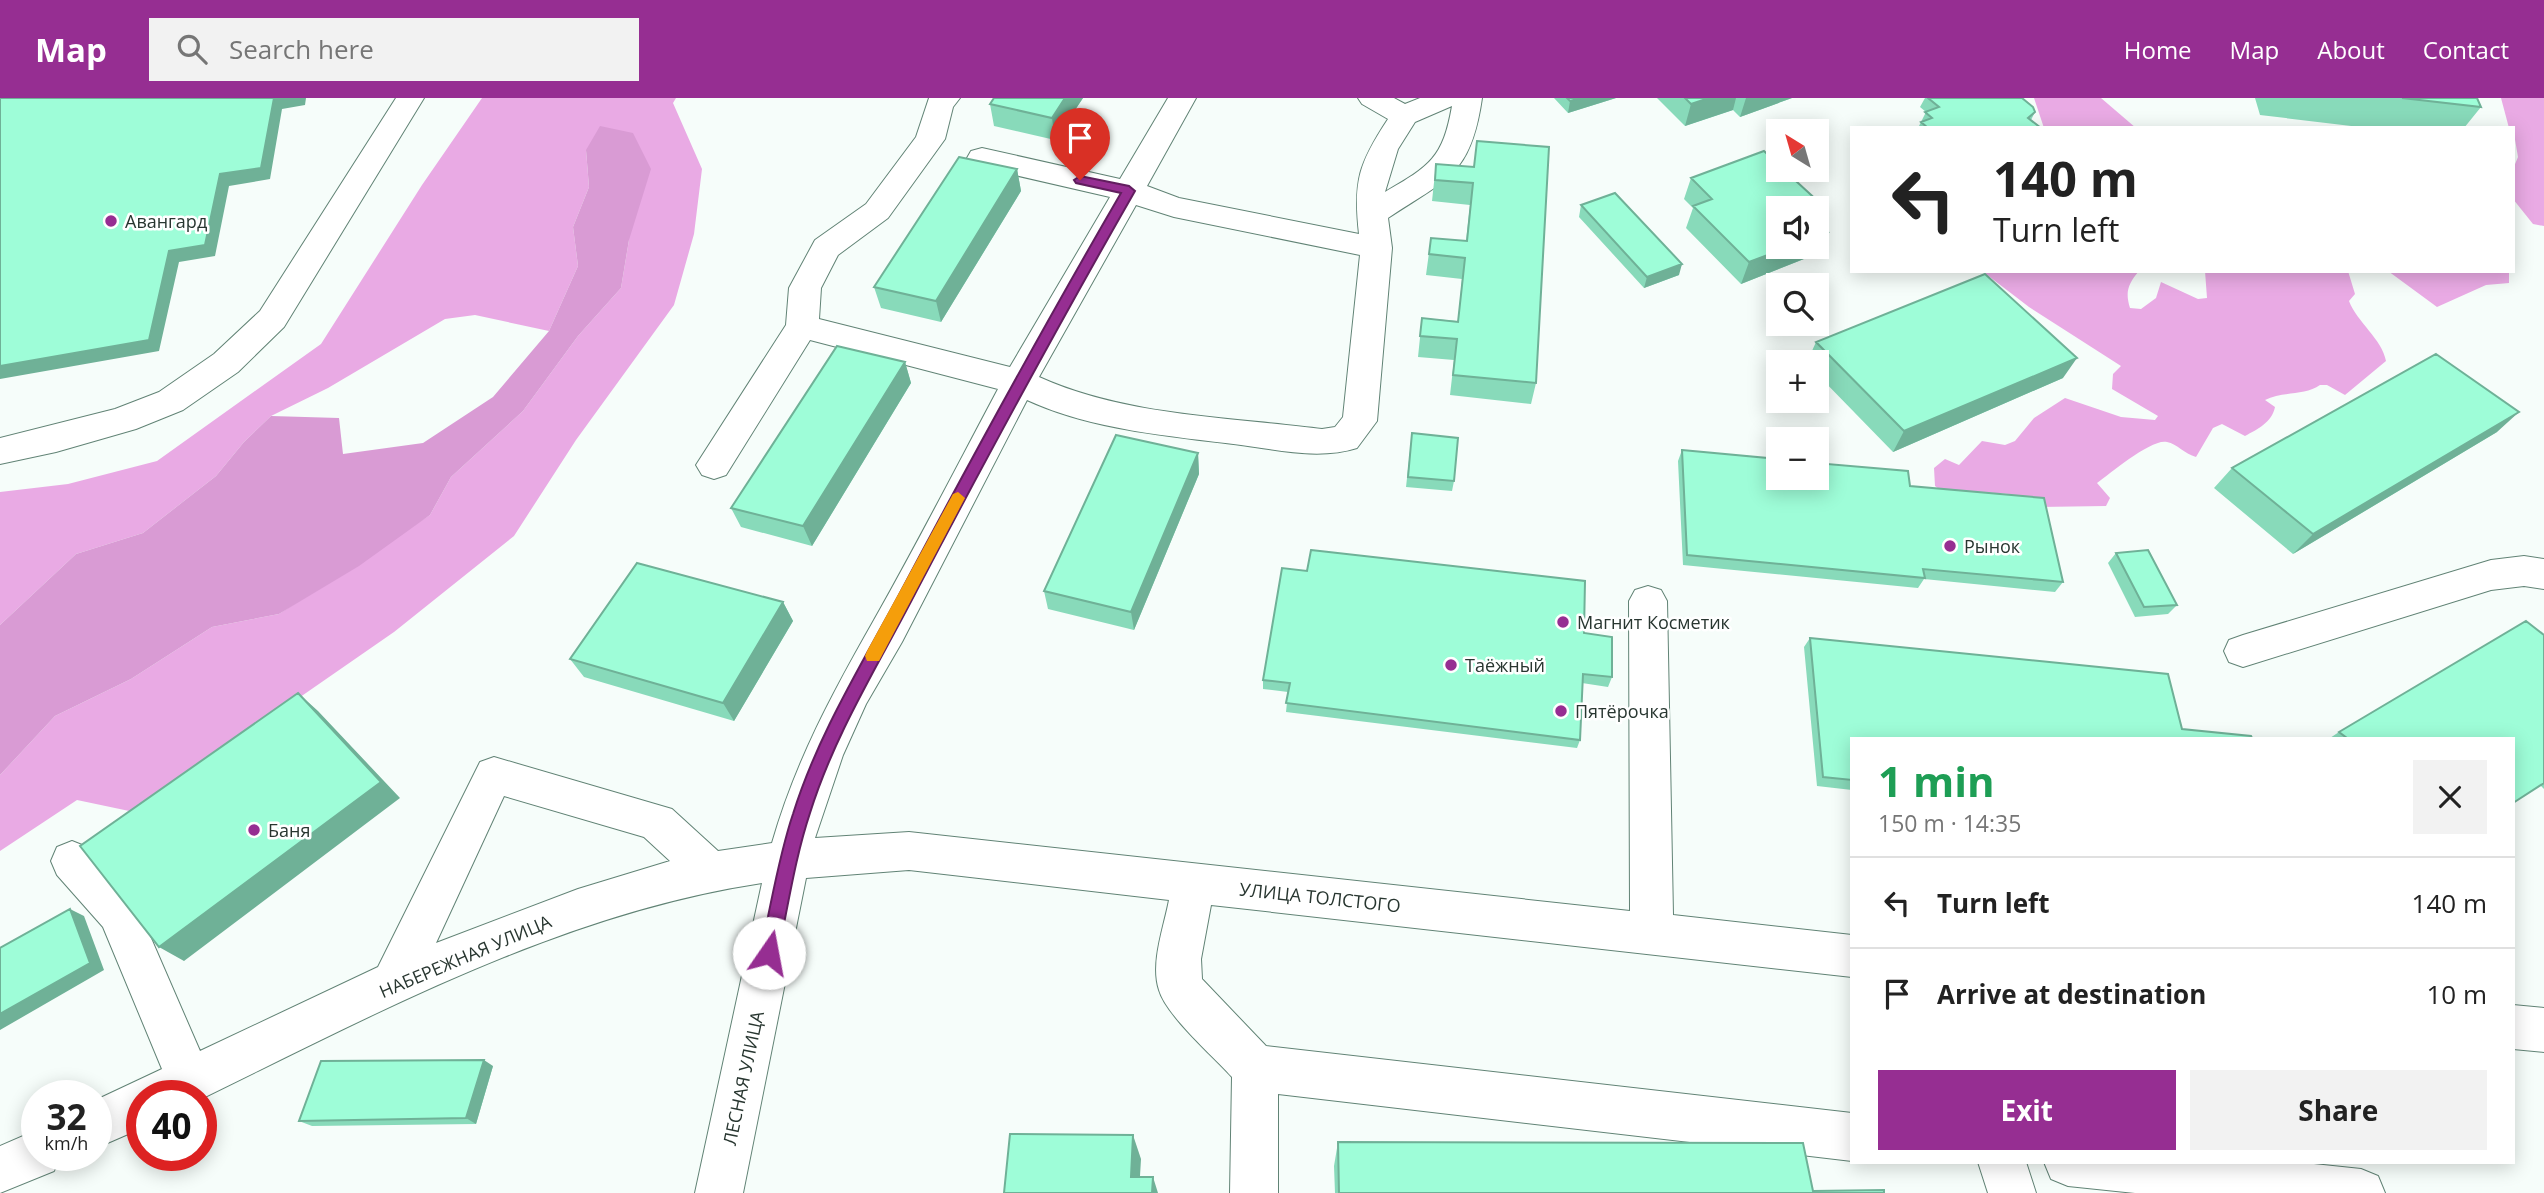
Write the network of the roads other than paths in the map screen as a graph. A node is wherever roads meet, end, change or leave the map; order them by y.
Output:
1 (410, 98) edge
2 (946, 98) edge
3 (1182, 98) edge
4 (1372, 98) edge
5 (1446, 98) edge
6 (1468, 98) edge
7 (1404, 116) junction
8 (982, 158) dead end
9 (1129, 191) junction
10 (1372, 214) junction
11 (1376, 248) junction
12 (802, 326) junction
13 (1019, 382) junction
14 (0, 451) edge
15 (714, 465) dead end
16 (2544, 574) edge
17 (1648, 601) dead end
18 (2244, 651) dead end
19 (72, 861) dead end
20 (789, 861) junction
21 (713, 874) junction
22 (1194, 884) junction
23 (1651, 933) junction
24 (1850, 956) edge
25 (393, 985) junction
26 (2515, 1027) edge
27 (2544, 1030) edge
28 (1255, 1068) junction
29 (170, 1080) edge
30 (190, 1080) edge
31 (1850, 1138) edge
32 (21, 1161) edge
33 (2003, 1164) edge
34 (2087, 1164) edge
35 (0, 1171) edge
36 (710, 1190) edge
37 (1254, 1193) edge
38 (2012, 1193) edge
39 (2361, 1193) edge

1 - 14 street
2 - 12 street
3 - 9 street, ЛЕСНАЯ УЛИЦА
4 - 7 street
5 - 7 street
6 - 10 street
7 - 10 street
8 - 9 street
9 - 11 street
9 - 13 street, ЛЕСНАЯ УЛИЦА
10 - 11 street
11 - 13 street
12 - 13 street
12 - 15 street
13 - 20 street, ЛЕСНАЯ УЛИЦА
16 - 18 street
17 - 23 street
19 - 29 street
20 - 21 street, НАБЕРЕЖНАЯ УЛИЦА
20 - 22 street, УЛИЦА ТОЛСТОГО
20 - 36 street, ЛЕСНАЯ УЛИЦА
21 - 25 street, НАБЕРЕЖНАЯ УЛИЦА
21 - 25 street
22 - 23 street, УЛИЦА ТОЛСТОГО
22 - 28 street
23 - 24 street, УЛИЦА ТОЛСТОГО
25 - 30 street, НАБЕРЕЖНАЯ УЛИЦА
26 - 27 street
28 - 31 street
28 - 37 street
32 - 35 street
33 - 38 street
34 - 39 street

